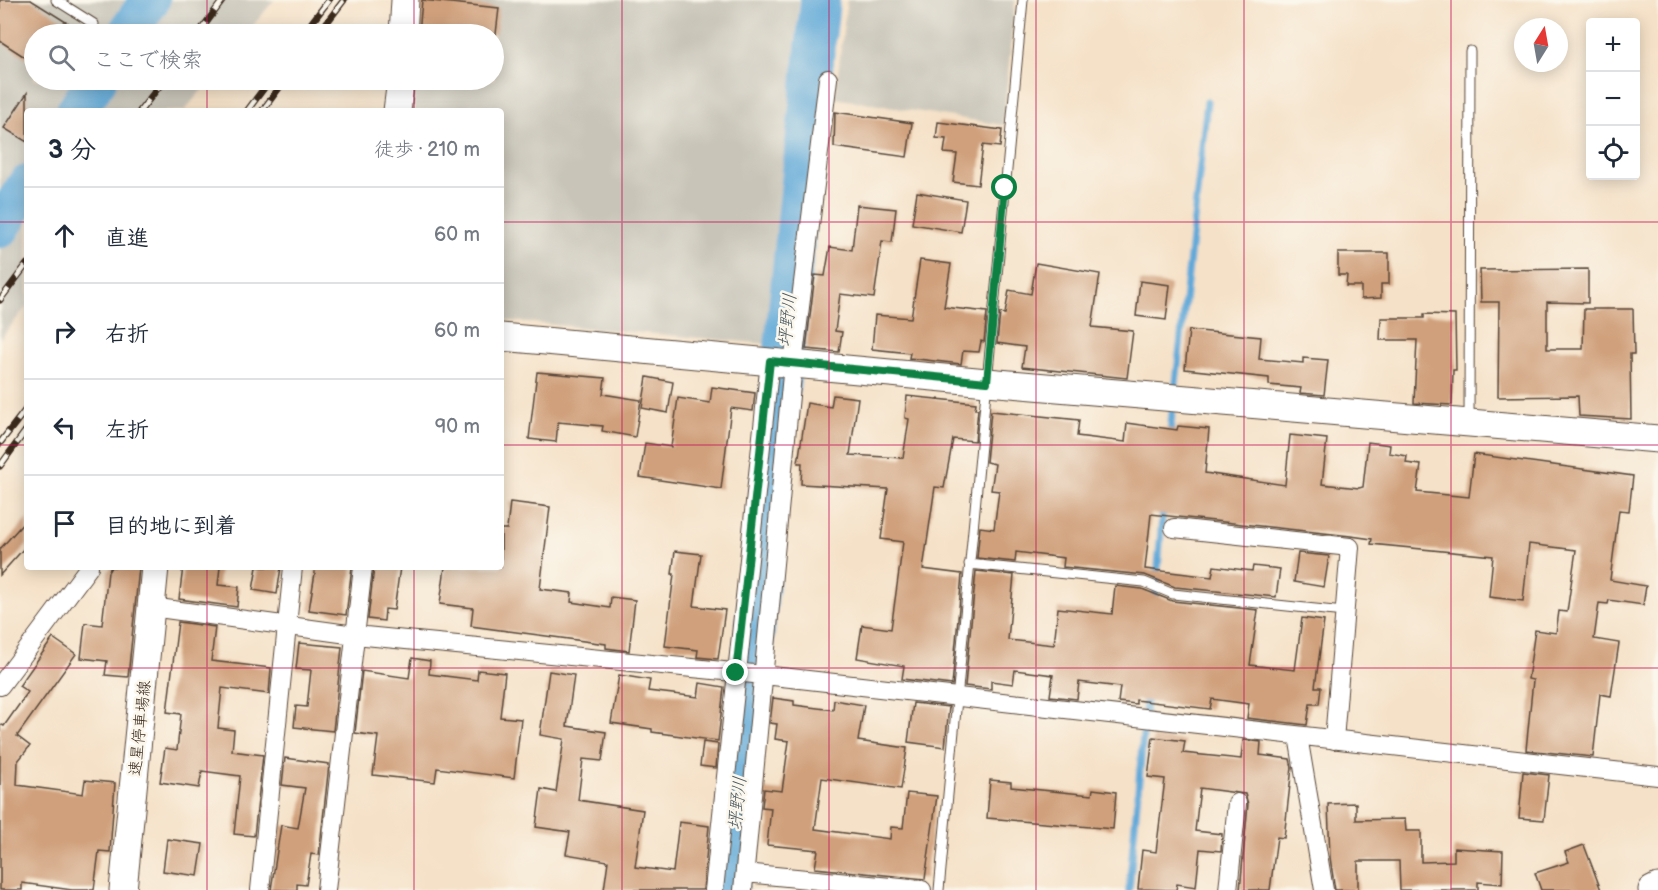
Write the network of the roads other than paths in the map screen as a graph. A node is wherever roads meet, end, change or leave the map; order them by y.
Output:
1 (56, 0) edge
2 (405, 0) edge
3 (1023, 0) edge
4 (94, 24) dead end
5 (404, 24) edge
6 (1470, 51) dead end
7 (828, 79) dead end
8 (399, 90) edge
9 (397, 108) edge
10 (504, 337) edge
11 (782, 362) junction
12 (987, 382) junction
13 (1469, 422) junction
14 (1658, 439) edge
15 (1173, 528) dead end
16 (969, 564) junction
17 (87, 570) edge
18 (155, 570) edge
19 (293, 570) edge
20 (363, 570) edge
21 (151, 607) junction
22 (1344, 612) junction
23 (288, 627) junction
24 (355, 635) junction
25 (736, 673) junction
26 (764, 675) junction
27 (0, 686) edge
28 (958, 698) junction
29 (1298, 736) junction
30 (1334, 740) junction
31 (1658, 776) edge
32 (1237, 803) dead end
33 (744, 881) edge
34 (1658, 887) edge
35 (123, 890) edge
36 (260, 890) edge
37 (327, 890) edge
38 (714, 890) edge
39 (922, 890) edge
40 (939, 890) edge
41 (1228, 890) edge
42 (1324, 890) edge
43 (1652, 890) edge

1 - 4 lane
2 - 5 street
3 - 12 lane
6 - 13 lane
7 - 11 street
8 - 9 street
10 - 11 street
11 - 12 street
11 - 25 street
11 - 26 street
12 - 13 street
12 - 16 lane
13 - 14 street
15 - 22 street
16 - 22 lane
16 - 28 lane
17 - 27 street
18 - 21 street, 速星停車場線
19 - 23 street
20 - 24 street
21 - 23 street
21 - 35 street, 速星停車場線
22 - 30 street
23 - 24 street
23 - 36 street
24 - 25 street
24 - 37 street
25 - 26 street
25 - 38 street
26 - 28 street
26 - 33 street
28 - 29 street
28 - 40 lane
29 - 30 street
29 - 42 street
30 - 31 street
32 - 41 street
33 - 39 street
34 - 43 street

